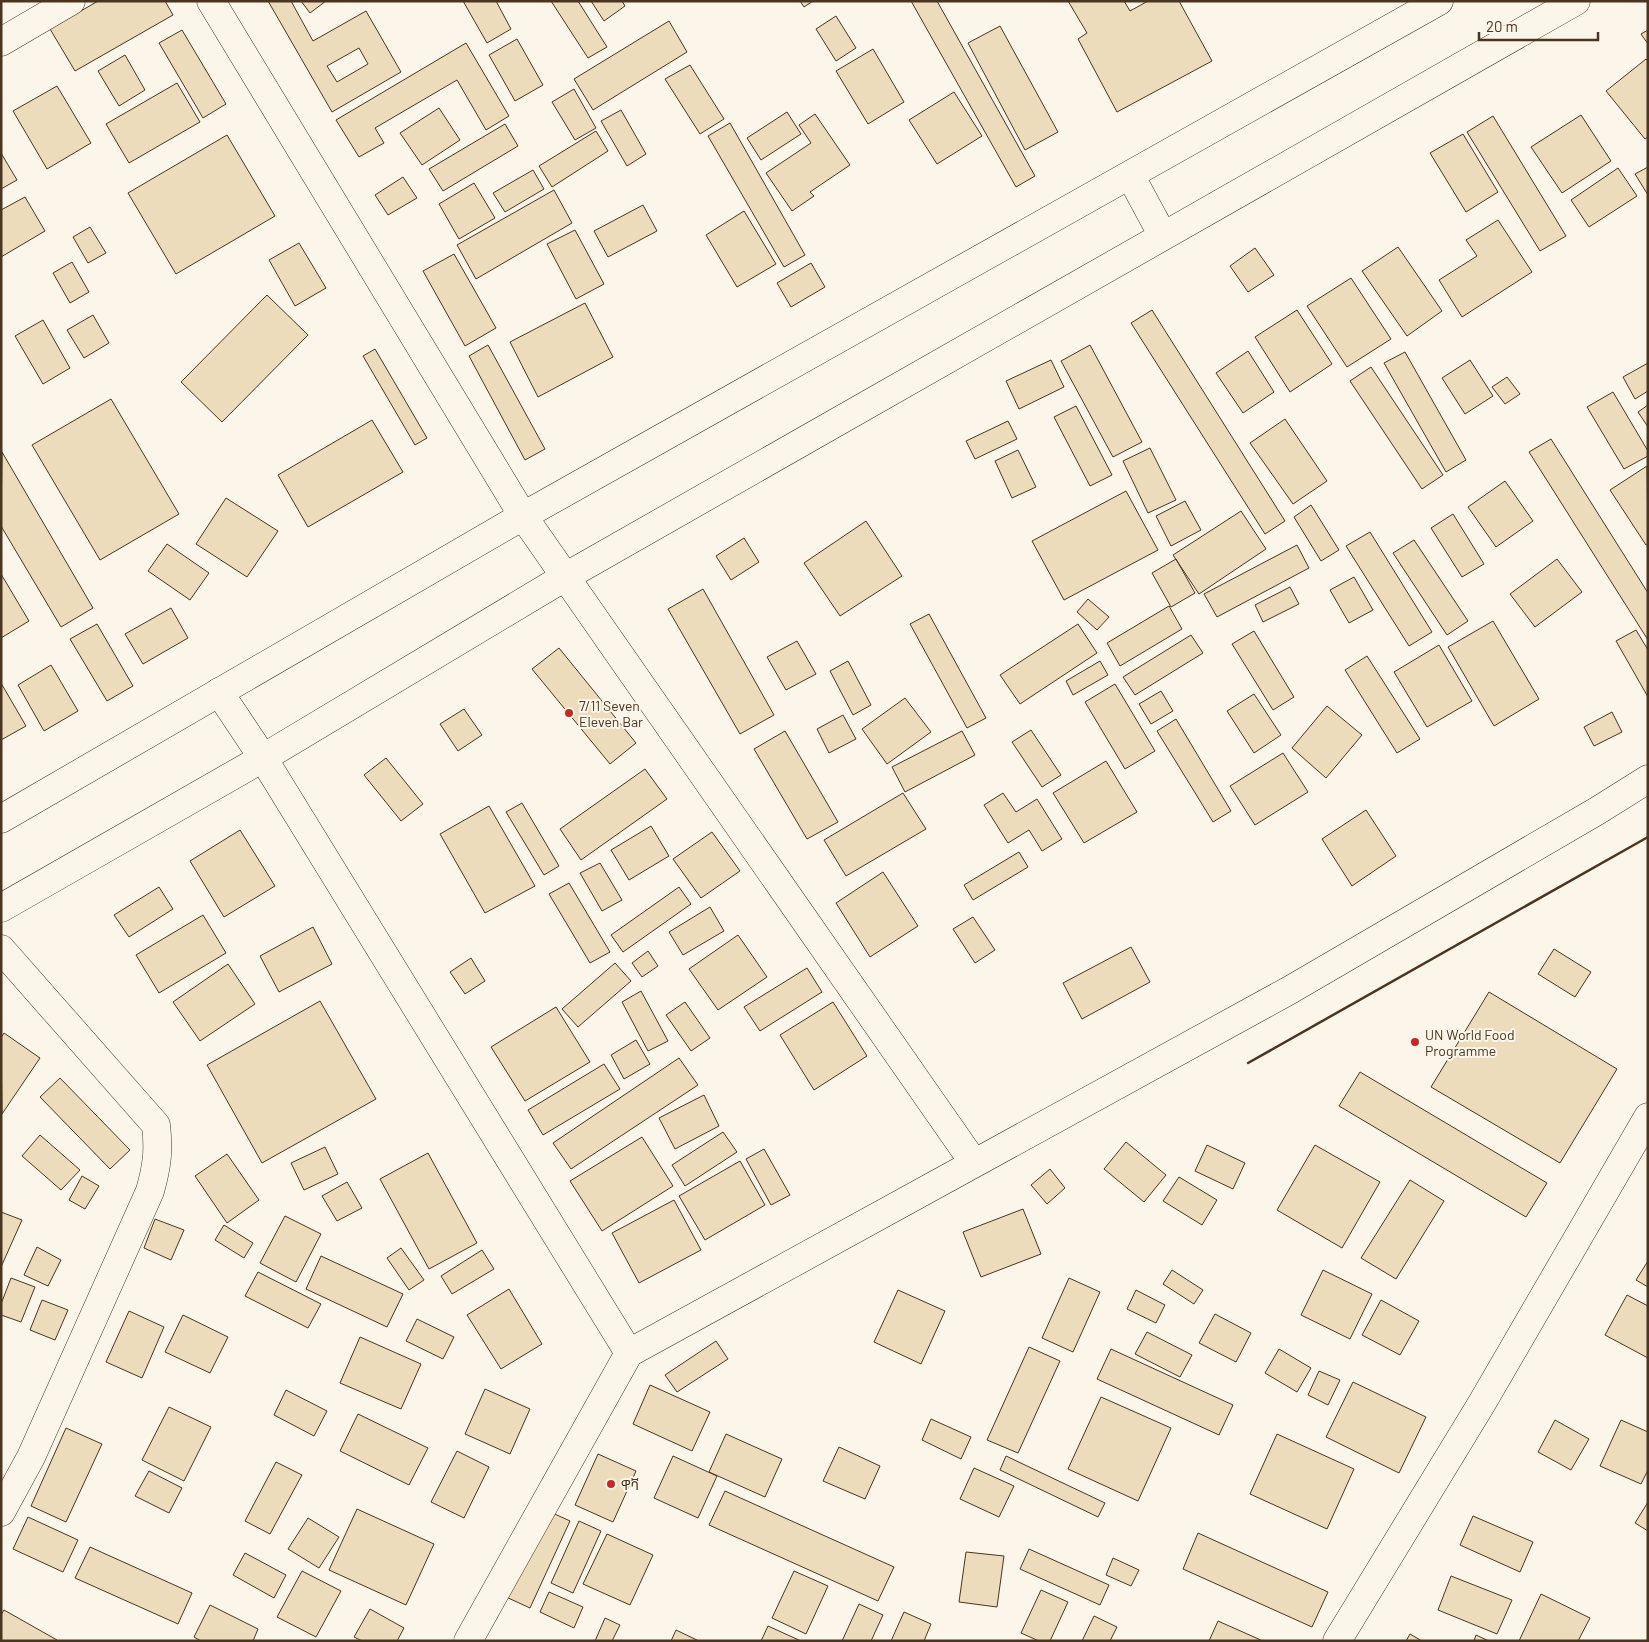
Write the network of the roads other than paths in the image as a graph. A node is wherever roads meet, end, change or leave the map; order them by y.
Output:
1 (71, 1) edge
2 (211, 1) edge
3 (1439, 1) edge
4 (1576, 1) edge
5 (1, 42) edge
6 (1130, 175) junction
7 (1163, 236) junction
8 (523, 516) junction
9 (565, 577) junction
10 (219, 692) junction
11 (263, 758) junction
12 (1648, 779) edge
13 (1, 819) edge
14 (1, 908) edge
15 (1, 949) edge
16 (1648, 1117) edge
17 (974, 1163) junction
18 (629, 1353) junction
19 (1, 1512) edge
20 (471, 1640) edge
21 (1337, 1641) edge

1 - 5 street
2 - 8 street
3 - 6 street
4 - 7 street
6 - 7 street
6 - 8 street
7 - 9 street
8 - 9 street
8 - 10 street
9 - 11 street
9 - 17 street
10 - 11 street
10 - 13 street
11 - 14 street
11 - 18 street
12 - 17 street
15 - 19 street
16 - 21 street
17 - 18 street
18 - 20 street

